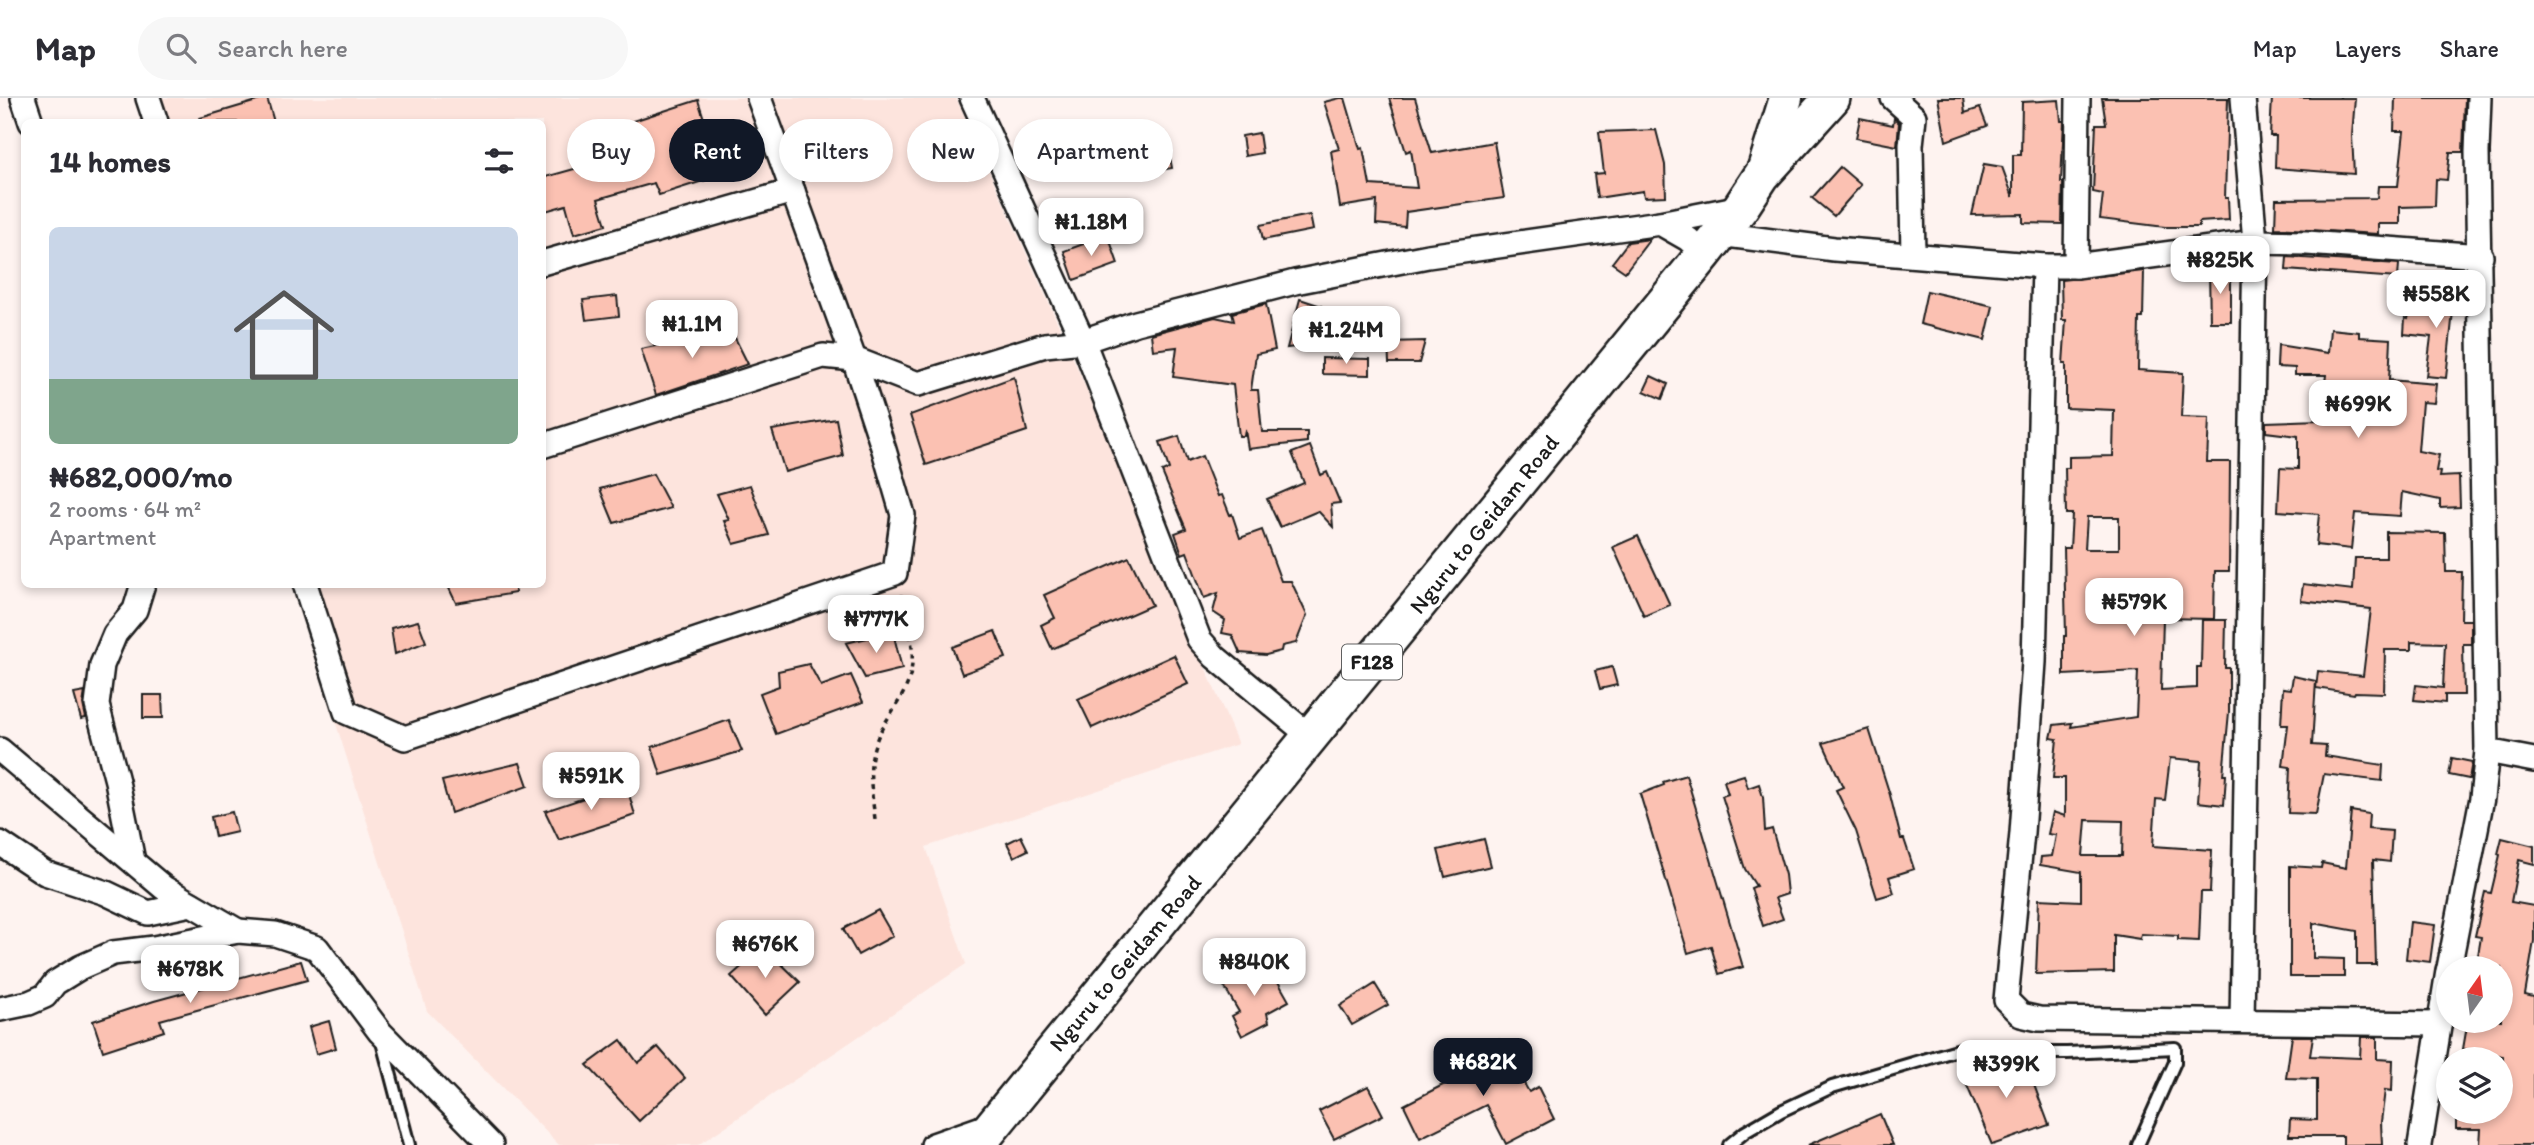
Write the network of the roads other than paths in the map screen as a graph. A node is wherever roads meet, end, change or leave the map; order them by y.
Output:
1 (23, 98) edge
2 (148, 98) edge
3 (759, 98) edge
4 (972, 98) edge
5 (1786, 98) edge
6 (1832, 98) edge
7 (1893, 98) edge
8 (2078, 98) edge
9 (2243, 98) edge
10 (2479, 98) edge
11 (31, 119) edge
12 (155, 119) edge
13 (1762, 175) junction
14 (793, 191) junction
15 (1741, 207) junction
16 (1660, 223) junction
17 (2255, 242) junction
18 (1712, 244) junction
19 (1913, 255) junction
20 (2481, 256) junction
21 (546, 262) edge
22 (2044, 266) junction
23 (2076, 266) junction
24 (1083, 341) junction
25 (854, 359) junction
26 (546, 445) edge
27 (142, 588) edge
28 (306, 588) edge
29 (1311, 737) junction
30 (0, 750) edge
31 (2487, 751) junction
32 (2534, 760) edge
33 (0, 843) edge
34 (133, 861) junction
35 (191, 904) junction
36 (238, 931) junction
37 (2452, 956) edge
38 (0, 1009) edge
39 (2242, 1021) junction
40 (2436, 1024) edge
41 (380, 1032) junction
42 (2438, 1033) edge
43 (985, 1134) edge
44 (2139, 1144) edge
45 (409, 1145) edge
46 (491, 1145) edge
47 (933, 1145) edge
48 (1729, 1145) edge
49 (2420, 1145) edge

1 - 11 street
2 - 12 street
3 - 14 street
4 - 24 street
5 - 13 main road
6 - 13 main road, Nguru to Geidam Road / F128
7 - 19 street
8 - 23 street
9 - 17 street
10 - 20 street
13 - 15 main road, Nguru to Geidam Road / F128
14 - 21 street
14 - 25 street
15 - 16 street
15 - 18 main road, Nguru to Geidam Road / F128
16 - 18 street
16 - 24 street
17 - 20 street
17 - 23 street
17 - 39 street
18 - 19 street
18 - 29 main road, Nguru to Geidam Road / F128
19 - 22 street
20 - 31 street
22 - 23 street
22 - 39 street
24 - 25 street
24 - 29 street
25 - 26 street
25 - 28 street
27 - 34 street
29 - 43 main road, Nguru to Geidam Road / F128
30 - 34 street
31 - 32 street
31 - 37 street
33 - 35 street
34 - 35 street
35 - 36 street
36 - 38 street
36 - 41 street
39 - 40 street
41 - 45 lane
41 - 46 street
42 - 49 street
43 - 47 street
44 - 48 lane

